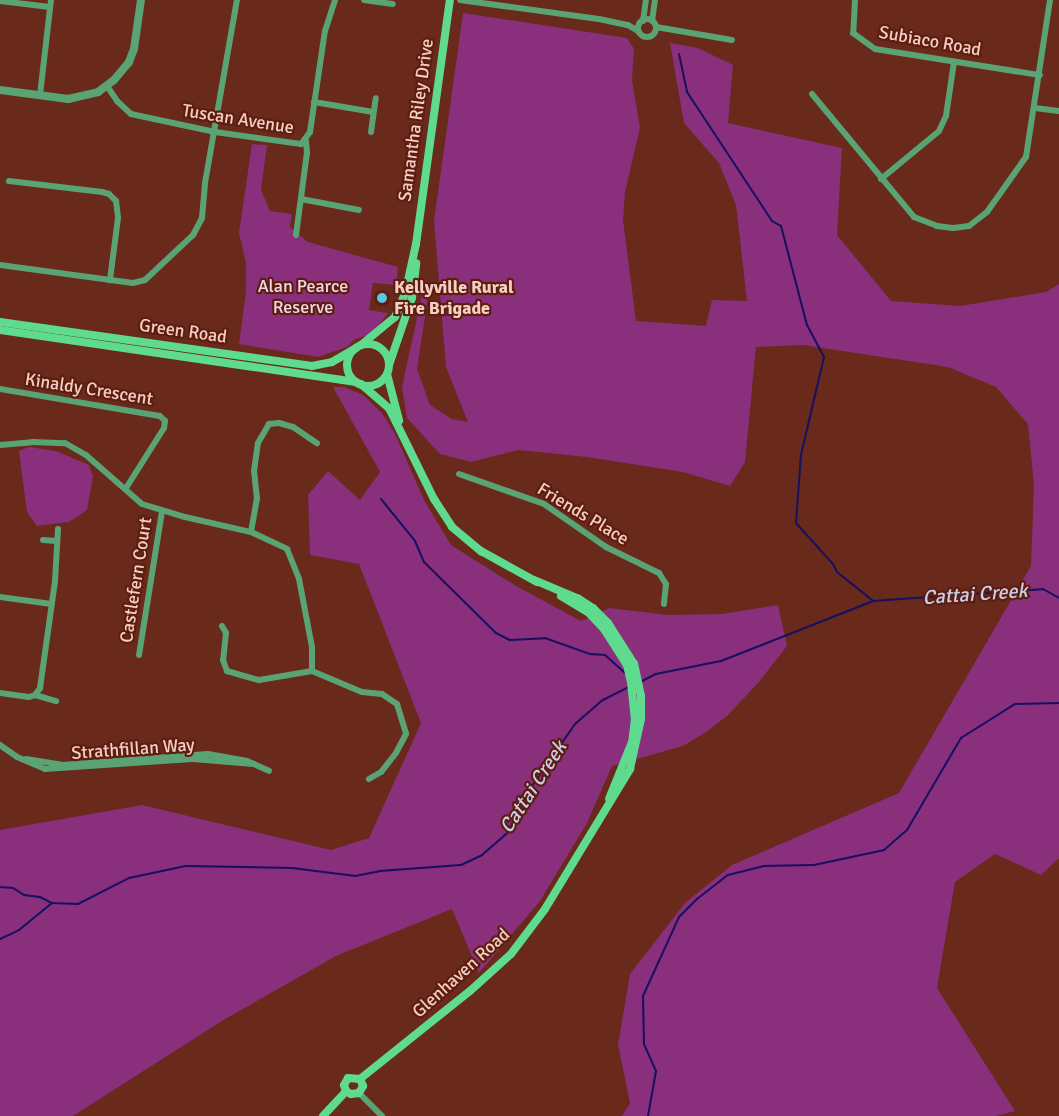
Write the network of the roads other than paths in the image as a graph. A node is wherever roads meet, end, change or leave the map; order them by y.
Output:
1 (141, 0) edge
2 (237, 0) edge
3 (335, 0) edge
4 (364, 0) edge
5 (450, 0) edge
6 (460, 0) edge
7 (645, 0) edge
8 (655, 0) edge
9 (855, 0) edge
10 (1050, 0) edge
11 (0, 1) edge
12 (51, 4) edge
13 (393, 5) edge
14 (640, 25) junction
15 (655, 27) junction
16 (732, 40) dead end
17 (954, 62) junction
18 (1040, 75) junction
19 (107, 86) junction
20 (0, 90) edge
21 (812, 94) dead end
22 (40, 95) junction
23 (376, 98) dead end
24 (314, 102) junction
25 (1035, 108) junction
26 (1059, 111) edge
27 (373, 112) junction
28 (215, 132) junction
29 (371, 132) dead end
30 (306, 141) junction
31 (881, 179) junction
32 (9, 181) dead end
33 (301, 199) junction
34 (359, 210) dead end
35 (296, 235) dead end
36 (416, 244) junction
37 (0, 265) edge
38 (110, 280) junction
39 (0, 322) edge
40 (0, 330) edge
41 (359, 346) junction
42 (388, 370) junction
43 (359, 383) junction
44 (0, 389) edge
45 (401, 429) junction
46 (316, 443) dead end
47 (0, 445) edge
48 (459, 474) dead end
49 (126, 488) junction
50 (162, 510) junction
51 (58, 528) dead end
52 (251, 532) junction
53 (43, 540) dead end
54 (57, 541) junction
55 (0, 597) edge
56 (52, 604) junction
57 (664, 604) dead end
58 (222, 627) dead end
59 (139, 655) dead end
60 (312, 671) junction
61 (0, 693) edge
62 (35, 695) junction
63 (56, 701) dead end
64 (0, 745) edge
65 (269, 771) dead end
66 (369, 778) dead end
67 (360, 1079) junction
68 (346, 1091) junction
69 (359, 1093) junction
70 (323, 1116) edge
71 (382, 1116) edge

1 - 19 street
2 - 28 street
3 - 24 street, Tuscan Avenue
4 - 13 street
5 - 36 main road, Samantha Riley Drive
6 - 14 street
7 - 14 street
8 - 15 street
9 - 17 street, Subiaco Road
10 - 18 street
11 - 12 street
12 - 22 street
14 - 15 street
14 - 15 street
15 - 16 street
17 - 18 street, Subiaco Road
17 - 31 street
18 - 25 street
19 - 22 street
19 - 28 street, Tuscan Avenue
20 - 22 street
21 - 31 street
23 - 27 street
24 - 27 street
24 - 30 street, Tuscan Avenue
25 - 26 street
25 - 31 street
27 - 29 street
28 - 30 street, Tuscan Avenue
28 - 38 street
30 - 33 street
32 - 38 street
33 - 34 street
33 - 35 street
36 - 41 main road, Samantha Riley Drive
36 - 42 main road, Samantha Riley Drive
37 - 38 street
39 - 41 main road, Green Road
40 - 43 main road, Green Road
41 - 42 main road
41 - 43 main road
42 - 43 main road
42 - 45 main road, Glenhaven Road
43 - 45 main road, Glenhaven Road
44 - 49 street, Kinaldy Crescent
45 - 67 main road, Glenhaven Road
46 - 52 street
47 - 49 street
48 - 57 street, Friends Place
49 - 50 street
50 - 52 street
50 - 59 street, Castlefern Court
51 - 54 street
52 - 60 street
53 - 54 street
54 - 56 street
55 - 56 street
56 - 62 street
58 - 60 street
60 - 66 street
61 - 62 street
62 - 63 street
64 - 65 street, Strathfillan Way
67 - 68 main road
67 - 69 main road
68 - 69 main road
68 - 70 main road
69 - 71 street

